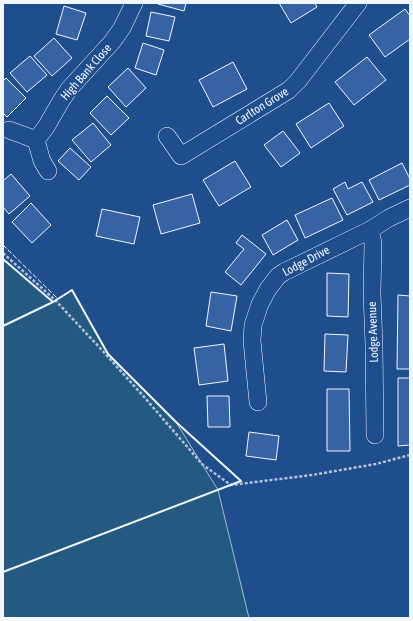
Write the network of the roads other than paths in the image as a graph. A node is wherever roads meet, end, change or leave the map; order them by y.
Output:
1 (134, 3) edge
2 (358, 3) edge
3 (9, 130) dead end
4 (167, 136) dead end
5 (36, 140) junction
6 (48, 172) dead end
7 (410, 208) edge
8 (370, 230) junction
9 (258, 402) dead end
10 (375, 435) dead end

1 - 5 street, High Bank Close
2 - 4 street, Carlton Grove
3 - 5 street
5 - 6 street
7 - 8 street, Lodge Drive
8 - 9 street, Lodge Drive
8 - 10 street, Lodge Avenue

